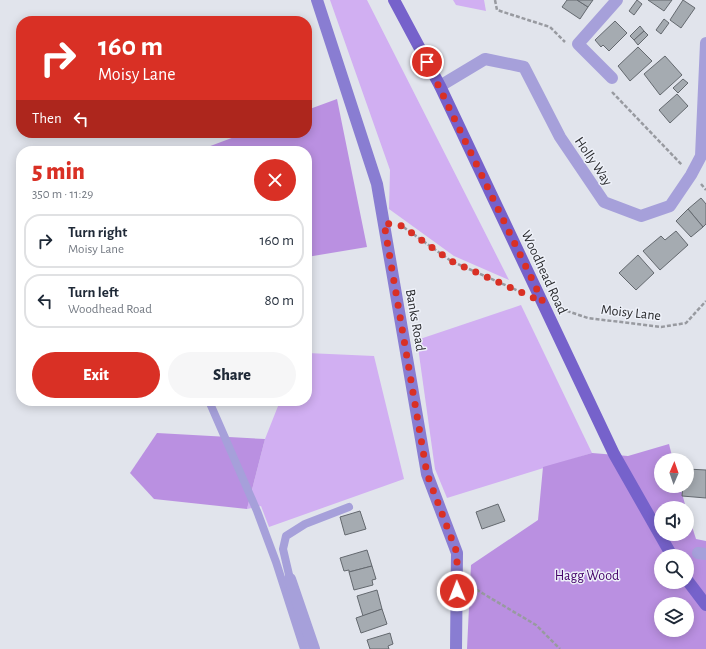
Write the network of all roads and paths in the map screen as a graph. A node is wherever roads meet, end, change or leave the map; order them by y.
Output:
1 (317, 0) edge
2 (394, 0) edge
3 (495, 0) edge
4 (616, 0) edge
5 (497, 10) dead end
6 (706, 43) edge
7 (612, 78) dead end
8 (440, 86) junction
9 (704, 156) edge
10 (384, 223) junction
11 (706, 301) edge
12 (545, 305) junction
13 (211, 406) edge
14 (349, 507) dead end
15 (668, 549) edge
16 (290, 579) joint
17 (694, 589) edge
18 (457, 591) junction
19 (706, 605) edge
20 (304, 649) edge
21 (314, 649) edge
22 (456, 649) edge
23 (560, 649) edge

1 - 10 street, Banks Road
2 - 8 main road, Woodhead Road
3 - 5 path
4 - 7 street
6 - 9 street, Holly Way
8 - 9 street, Holly Way
8 - 12 main road, Woodhead Road
10 - 12 path, Moisy Lane
10 - 18 street, Banks Road
11 - 12 path, Moisy Lane
12 - 15 main road, Woodhead Road
13 - 20 lane
14 - 16 lane
16 - 21 street
17 - 19 main road
18 - 22 street, Banks Road
18 - 23 path

